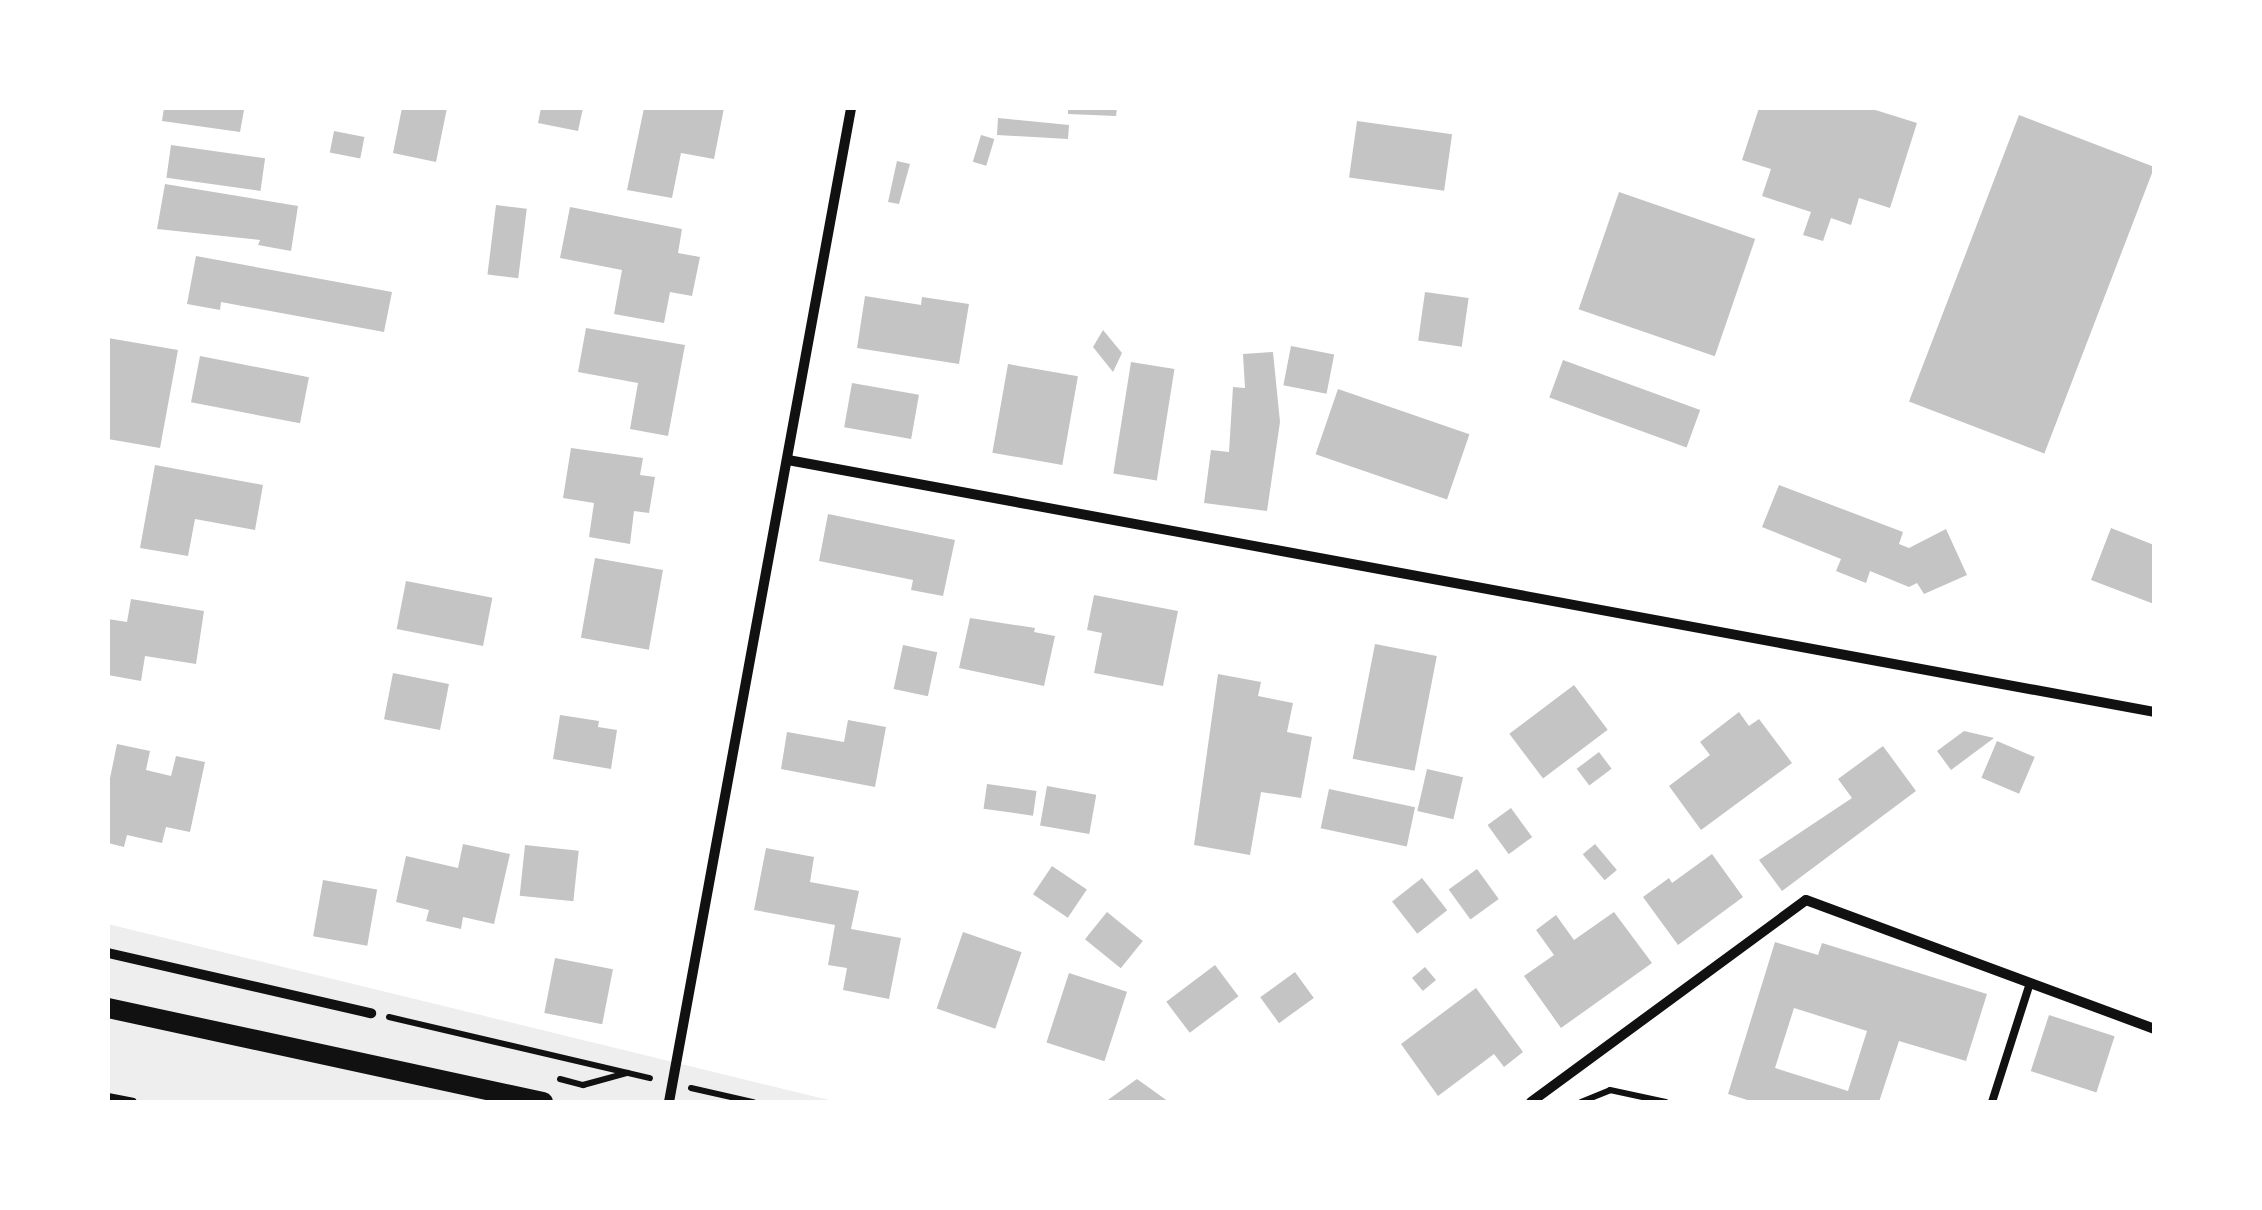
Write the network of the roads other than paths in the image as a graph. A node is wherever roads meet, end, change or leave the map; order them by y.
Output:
1 (852, 108) edge
2 (788, 460) junction
3 (2154, 712) edge
4 (108, 953) edge
5 (2030, 983) junction
6 (108, 1008) edge
7 (371, 1013) road end
8 (2154, 1029) edge
9 (108, 1097) edge
10 (133, 1102) edge
11 (543, 1102) edge
12 (669, 1102) edge
13 (1531, 1102) edge
14 (1992, 1102) edge

1 - 2 street
2 - 3 street
2 - 12 street
4 - 7 street
5 - 8 street
5 - 13 street
5 - 14 lane
6 - 11 main road
9 - 10 lane

